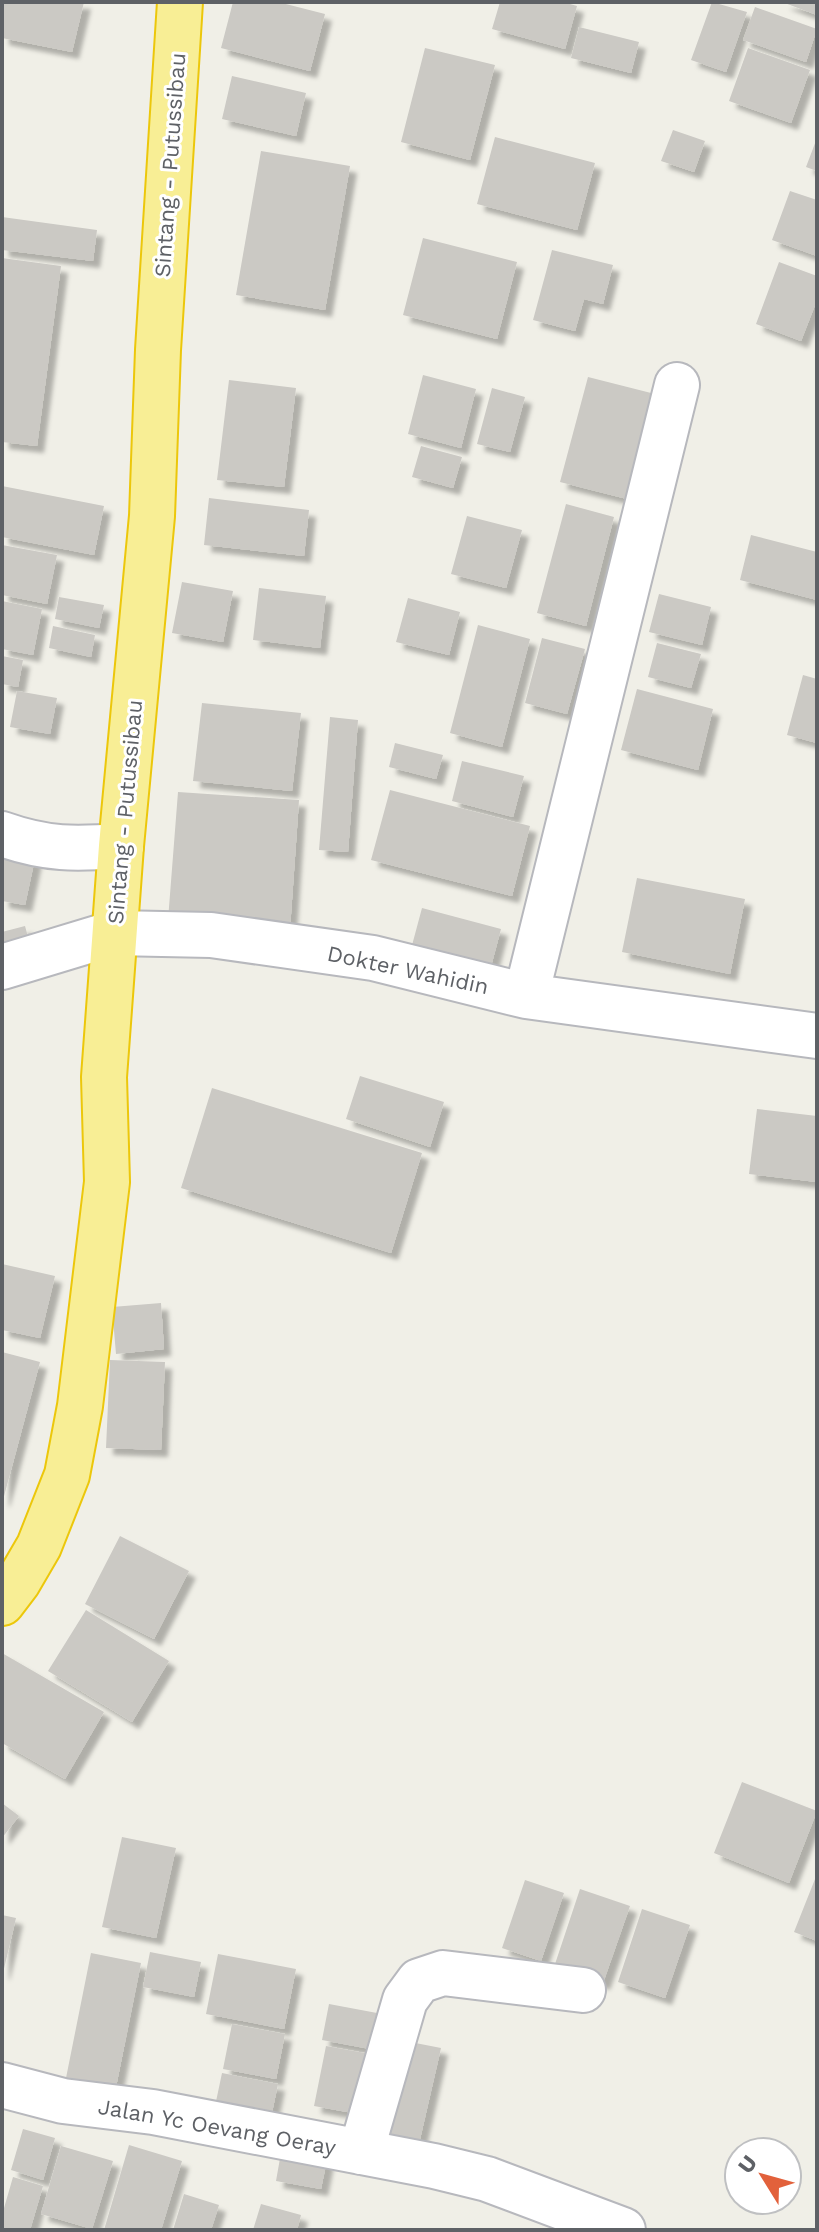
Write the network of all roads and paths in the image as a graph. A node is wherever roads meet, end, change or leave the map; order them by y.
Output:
1 (180, 2) edge
2 (677, 385) dead end
3 (2, 834) edge
4 (121, 846) junction
5 (114, 933) junction
6 (2, 967) edge
7 (526, 996) junction
8 (817, 1036) edge
9 (2, 1603) edge
10 (583, 1990) dead end
11 (2, 2085) edge
12 (361, 2152) junction
13 (623, 2230) edge

1 - 4 highway, Sintang - Putussibau
2 - 7 street
3 - 4 street
4 - 5 highway, Sintang - Putussibau
5 - 6 street, Dokter Wahidin
5 - 7 street, Dokter Wahidin
5 - 9 highway, Sintang - Putussibau
7 - 8 street, Dokter Wahidin
10 - 12 street
11 - 12 street, Jalan Yc Oevang Oeray
12 - 13 street, Jalan Yc Oevang Oeray

